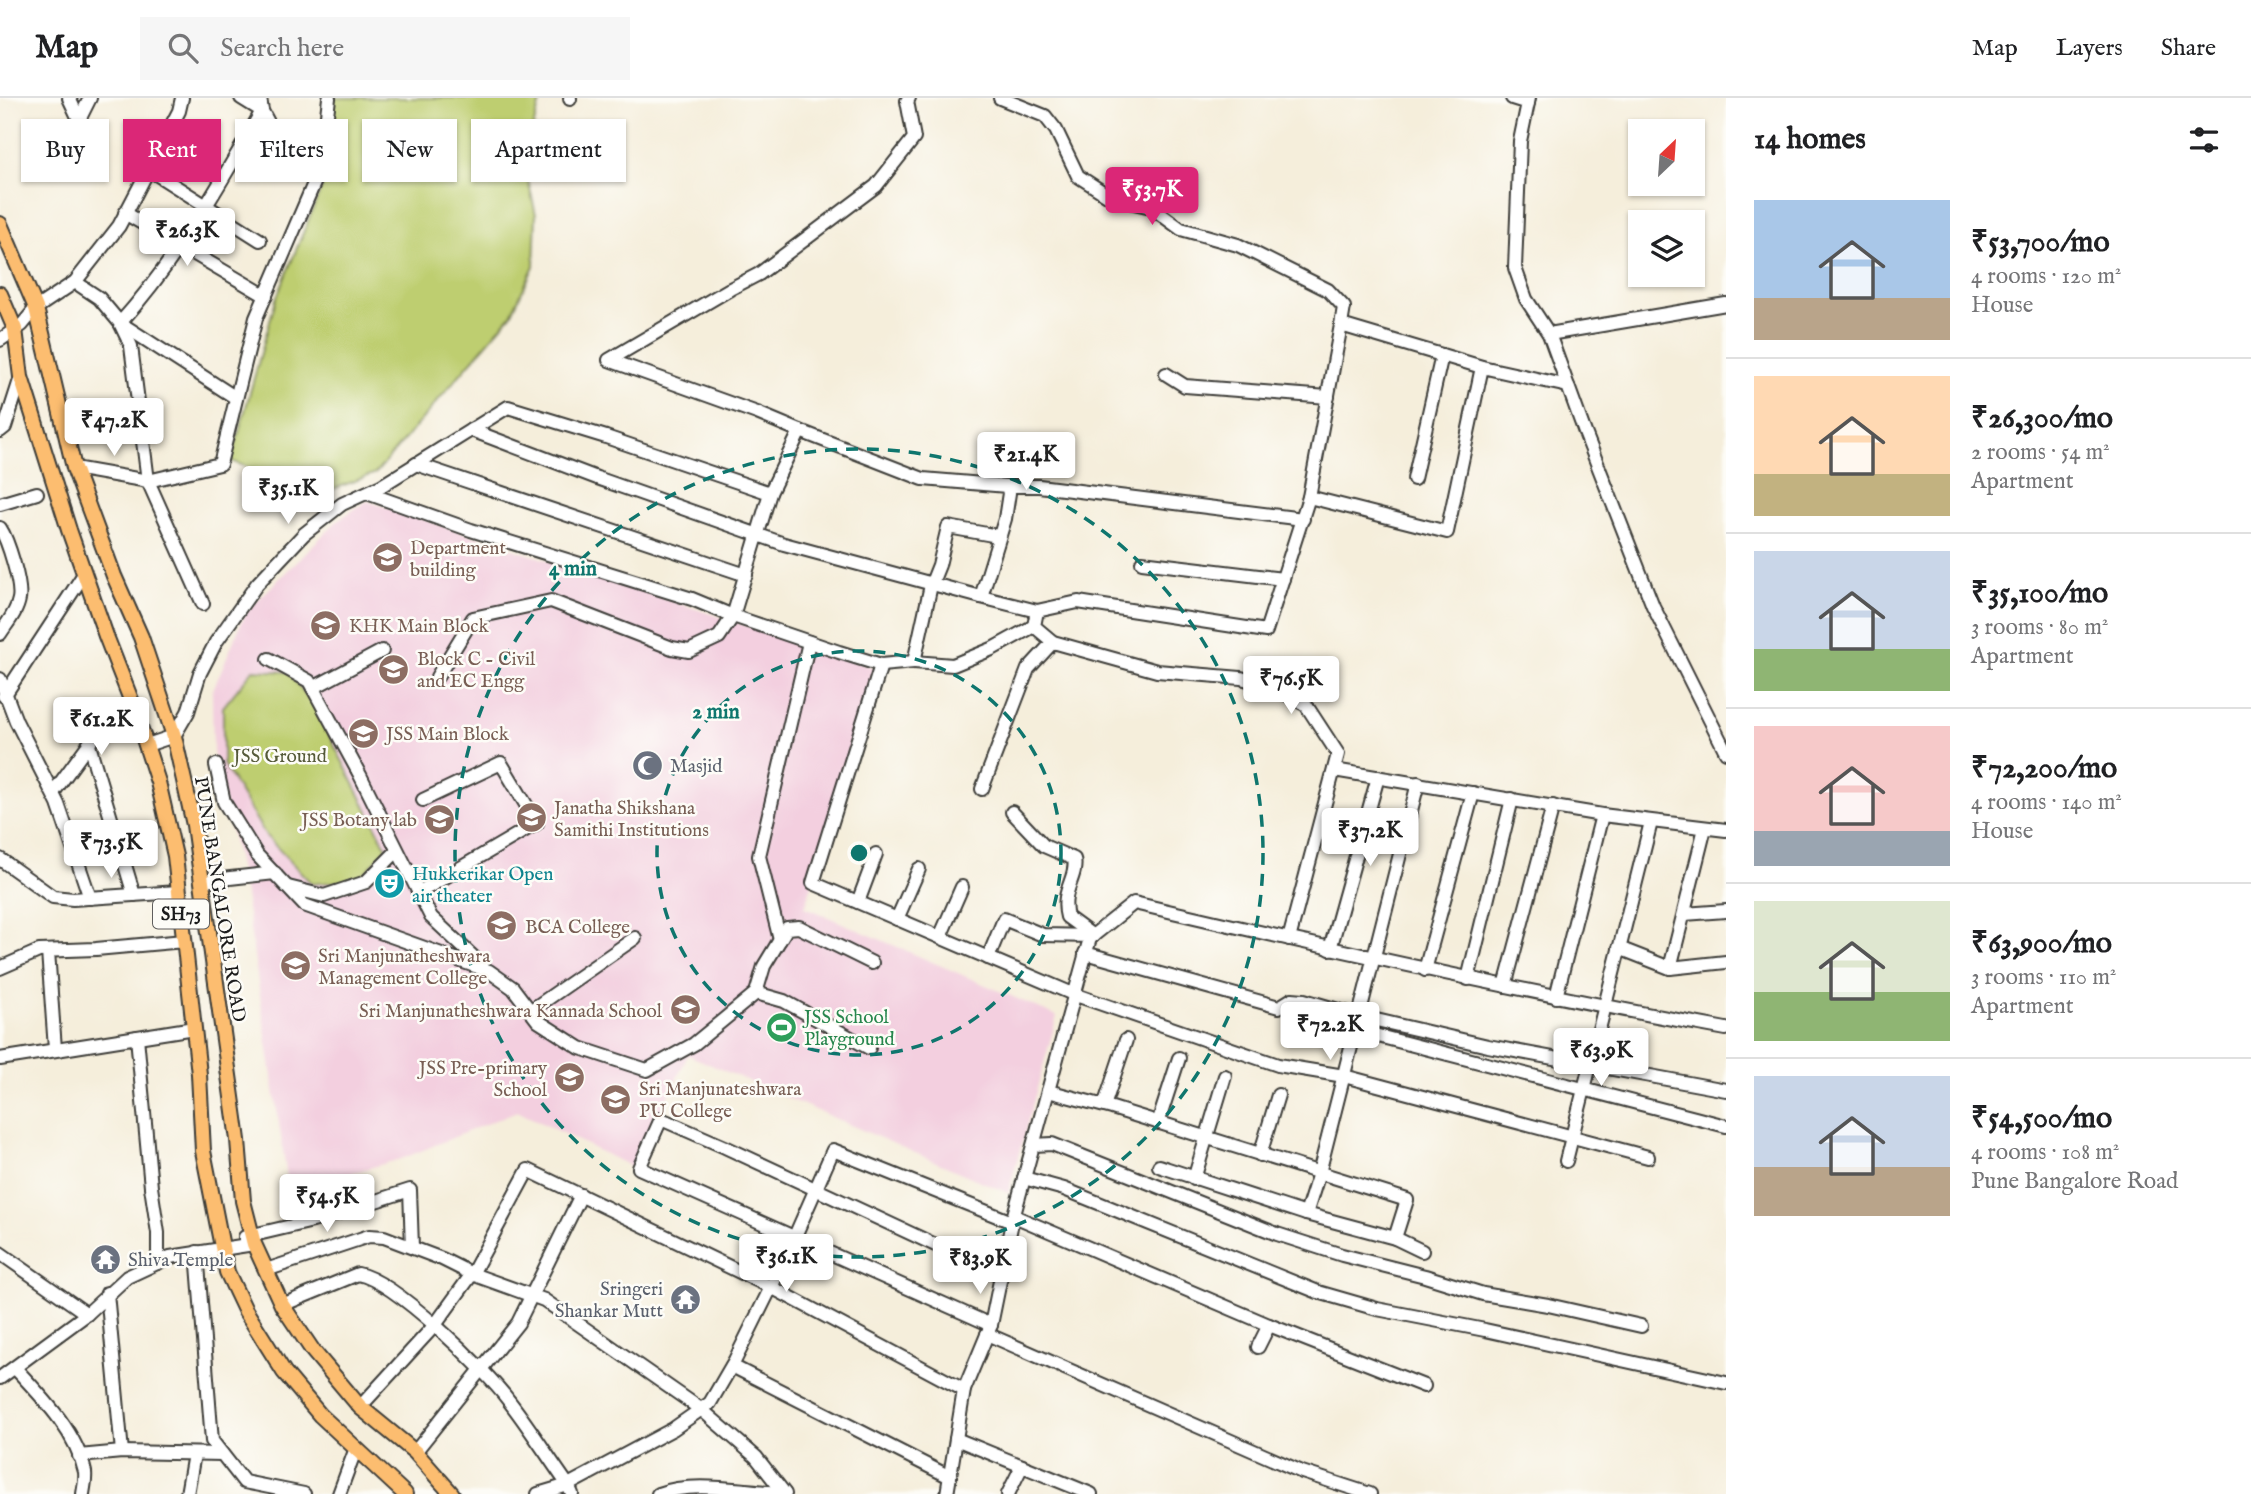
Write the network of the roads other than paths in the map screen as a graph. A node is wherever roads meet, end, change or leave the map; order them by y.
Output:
1 (69, 98) edge
2 (90, 98) edge
3 (182, 98) edge
4 (241, 98) edge
5 (329, 98) edge
6 (909, 98) edge
7 (1000, 98) edge
8 (1512, 98) edge
9 (1529, 101) edge
10 (261, 104) edge
11 (175, 119) edge
12 (327, 119) edge
13 (141, 182) edge
14 (169, 182) edge
15 (314, 182) edge
16 (206, 205) junction
17 (125, 213) junction
18 (0, 224) edge
19 (260, 240) dead end
20 (179, 244) junction
21 (75, 282) junction
22 (0, 294) edge
23 (265, 296) junction
24 (1726, 304) edge
25 (36, 308) junction
26 (120, 323) junction
27 (1341, 325) junction
28 (15, 329) junction
29 (1549, 334) junction
30 (0, 340) edge
31 (1442, 355) junction
32 (1482, 367) junction
33 (1166, 374) dead end
34 (21, 377) junction
35 (1568, 386) junction
36 (1328, 397) junction
37 (236, 398) junction
38 (471, 430) junction
39 (0, 431) edge
40 (800, 431) junction
41 (416, 464) junction
42 (74, 468) junction
43 (1414, 479) dead end
44 (148, 481) junction
45 (1007, 486) junction
46 (37, 493) dead end
47 (367, 493) junction
48 (771, 493) junction
49 (1309, 497) junction
50 (0, 504) edge
51 (1303, 519) junction
52 (0, 528) edge
53 (759, 536) junction
54 (998, 536) junction
55 (1142, 562) dead end
56 (84, 574) junction
57 (746, 575) junction
58 (1283, 579) junction
59 (931, 584) junction
60 (981, 597) junction
61 (203, 604) dead end
62 (1037, 611) junction
63 (733, 616) junction
64 (1034, 626) junction
65 (0, 634) edge
66 (809, 642) junction
67 (1053, 642) junction
68 (382, 651) dead end
69 (270, 659) dead end
70 (914, 662) junction
71 (881, 665) junction
72 (437, 677) dead end
73 (0, 679) edge
74 (313, 688) junction
75 (3, 697) edge
76 (133, 705) junction
77 (174, 736) junction
78 (89, 745) junction
79 (148, 745) junction
80 (1726, 752) edge
81 (216, 765) dead end
82 (1334, 770) junction
83 (1378, 777) junction
84 (1418, 783) junction
85 (982, 789) dead end
86 (53, 793) junction
87 (1473, 793) junction
88 (1512, 799) junction
89 (423, 800) dead end
90 (1553, 806) junction
91 (1012, 812) dead end
92 (1602, 815) junction
93 (1651, 822) junction
94 (1705, 828) junction
95 (1726, 830) edge
96 (397, 851) junction
97 (876, 854) dead end
98 (0, 859) edge
99 (919, 869) dead end
100 (275, 873) junction
101 (203, 881) junction
102 (288, 887) junction
103 (962, 887) dead end
104 (178, 892) junction
105 (418, 893) junction
106 (134, 895) junction
107 (90, 898) junction
108 (858, 902) junction
109 (1726, 911) edge
110 (1684, 914) junction
111 (897, 919) junction
112 (1093, 936) junction
113 (635, 937) dead end
114 (940, 937) junction
115 (1289, 939) junction
116 (780, 940) junction
117 (184, 941) junction
118 (1619, 947) junction
119 (1330, 949) junction
120 (48, 951) junction
121 (1086, 953) junction
122 (988, 958) junction
123 (1373, 959) junction
124 (1726, 962) edge
125 (872, 963) dead end
126 (0, 968) edge
127 (1670, 968) junction
128 (1425, 970) junction
129 (489, 971) junction
130 (1468, 979) junction
131 (1505, 986) junction
132 (756, 993) junction
133 (1073, 994) junction
134 (1556, 997) junction
135 (1285, 1005) junction
136 (1604, 1007) junction
137 (530, 1011) junction
138 (1359, 1016) junction
139 (194, 1028) junction
140 (1726, 1029) edge
141 (1355, 1030) junction
142 (137, 1037) junction
143 (1126, 1040) dead end
144 (869, 1048) dead end
145 (55, 1049) junction
146 (1179, 1058) dead end
147 (0, 1059) edge
148 (1589, 1065) junction
149 (1224, 1076) dead end
150 (1343, 1076) junction
151 (1583, 1089) junction
152 (1726, 1090) edge
153 (1048, 1091) junction
154 (1278, 1095) dead end
155 (1104, 1106) junction
156 (1158, 1123) junction
157 (1726, 1126) edge
158 (1573, 1137) junction
159 (1207, 1138) junction
160 (1034, 1144) junction
161 (1261, 1155) junction
162 (1648, 1157) dead end
163 (1566, 1161) dead end
164 (1158, 1166) dead end
165 (1320, 1173) junction
166 (1024, 1178) junction
167 (1194, 1179) junction
168 (815, 1188) junction
169 (581, 1195) junction
170 (1306, 1214) junction
171 (1013, 1219) junction
172 (795, 1236) junction
173 (1395, 1238) junction
174 (254, 1240) junction
175 (221, 1245) junction
176 (412, 1247) junction
177 (1422, 1251) dead end
178 (197, 1252) junction
179 (0, 1253) edge
180 (158, 1263) junction
181 (266, 1270) junction
182 (472, 1274) junction
183 (1002, 1276) junction
184 (771, 1287) junction
185 (107, 1293) junction
186 (531, 1295) junction
187 (282, 1305) junction
188 (87, 1314) junction
189 (435, 1325) junction
190 (1269, 1325) junction
191 (1641, 1326) dead end
192 (989, 1329) junction
193 (1258, 1347) dead end
194 (732, 1366) junction
195 (15, 1368) junction
196 (481, 1371) junction
197 (0, 1378) edge
198 (1726, 1383) edge
199 (1424, 1386) dead end
200 (964, 1390) junction
201 (360, 1407) junction
202 (702, 1410) junction
203 (956, 1439) junction
204 (355, 1448) junction
205 (122, 1452) junction
206 (415, 1452) junction
207 (194, 1454) junction
208 (222, 1454) junction
209 (79, 1456) junction
210 (1022, 1466) junction
211 (950, 1477) junction
212 (570, 1489) edge
213 (784, 1493) edge
214 (1086, 1493) edge
215 (83, 1494) edge
216 (187, 1494) edge
217 (304, 1494) edge
218 (339, 1494) edge
219 (405, 1494) edge
220 (452, 1494) edge
221 (538, 1494) edge
222 (658, 1494) edge
223 (947, 1494) edge
224 (1007, 1494) edge
225 (1370, 1494) edge

1 - 2 street
3 - 11 street
4 - 10 street
5 - 12 street
6 - 40 street
7 - 27 street
8 - 9 street
9 - 29 street
10 - 16 street
13 - 17 street
14 - 16 street
15 - 23 street
16 - 19 street
16 - 20 street
17 - 20 street
17 - 21 street
18 - 25 main road, PUNE BANGALORE ROAD / SH73
20 - 23 street
20 - 26 street
21 - 25 street
21 - 26 street
22 - 28 main road, PUNE BANGALORE ROAD / SH73
23 - 37 street
24 - 29 street
25 - 28 street
25 - 42 main road, PUNE BANGALORE ROAD / SH73
26 - 37 street
26 - 44 street
27 - 31 street
27 - 36 street
28 - 30 street
28 - 34 main road, PUNE BANGALORE ROAD / SH73
29 - 35 street
31 - 32 street
31 - 43 street
32 - 35 street
32 - 49 street
33 - 36 street
34 - 39 street
34 - 56 main road, PUNE BANGALORE ROAD / SH73
35 - 80 street
36 - 49 street
37 - 44 street
38 - 41 street
38 - 48 street
38 - 53 street
40 - 45 street
40 - 48 street
41 - 47 street
41 - 57 street
42 - 44 street
42 - 77 main road, PUNE BANGALORE ROAD / SH73
44 - 61 street
45 - 51 street
45 - 54 street
46 - 50 street
47 - 63 street
47 - 77 street
48 - 53 street
49 - 51 street
51 - 58 street
52 - 65 street
53 - 57 street
53 - 59 street
54 - 59 street
54 - 60 street
55 - 58 street
56 - 75 street
56 - 76 main road, PUNE BANGALORE ROAD / SH73
57 - 63 street
58 - 62 street
59 - 60 street
59 - 70 street
60 - 62 street
62 - 64 street
63 - 66 street
63 - 72 street
64 - 67 street
64 - 70 street
66 - 71 street
66 - 116 street
67 - 82 street
67 - 85 street
68 - 74 street
69 - 74 street
70 - 71 street
71 - 108 street
73 - 75 street
74 - 96 street
75 - 86 street
76 - 78 street
76 - 79 main road, PUNE BANGALORE ROAD / SH73
77 - 79 street
77 - 101 main road, PUNE BANGALORE ROAD / SH73
78 - 86 street
78 - 106 street
79 - 104 main road, PUNE BANGALORE ROAD / SH73
81 - 100 street
82 - 83 street
82 - 115 street
83 - 84 street
83 - 119 street
84 - 87 street
84 - 123 street
86 - 107 street
87 - 88 street
87 - 128 street
88 - 90 street
88 - 130 street
89 - 105 street
90 - 92 street
90 - 131 street
91 - 112 street
92 - 93 street
92 - 134 street
93 - 94 street
93 - 118 street
94 - 95 street
94 - 110 street
96 - 102 street
96 - 105 street
97 - 108 street
98 - 107 street
99 - 111 street
100 - 101 street
100 - 102 street
101 - 174 main road, PUNE BANGALORE ROAD / SH73
102 - 129 street
103 - 114 street
104 - 106 street
104 - 117 main road, PUNE BANGALORE ROAD / SH73
105 - 129 street
106 - 107 street
108 - 111 street
109 - 110 street
110 - 127 street
111 - 114 street
112 - 115 street
112 - 121 street
112 - 122 street
113 - 137 street
114 - 122 street
115 - 119 street
116 - 125 street
116 - 132 street
117 - 120 street
117 - 139 main road, PUNE BANGALORE ROAD / SH73
118 - 127 street
118 - 136 street
119 - 123 street
120 - 126 street
120 - 145 street
121 - 133 street
121 - 135 street
122 - 133 street
123 - 128 street
123 - 138 street
124 - 127 street
128 - 130 street
129 - 137 street
130 - 131 street
131 - 134 street
132 - 137 street
132 - 144 street
133 - 150 street
133 - 153 street
134 - 136 street
135 - 138 street
135 - 141 street
136 - 140 street
136 - 148 street
138 - 141 street
138 - 148 street
139 - 142 street
139 - 175 main road, PUNE BANGALORE ROAD / SH73
141 - 150 street
141 - 151 street
142 - 145 street
142 - 180 street
143 - 155 street
145 - 147 street
146 - 156 street
148 - 151 street
148 - 152 street
149 - 159 street
150 - 158 street
150 - 165 street
151 - 157 street
151 - 158 street
153 - 155 street
153 - 160 street
154 - 161 street
155 - 156 street
156 - 159 street
158 - 162 street
158 - 163 street
159 - 161 street
159 - 167 street
160 - 166 street
160 - 191 street
161 - 165 street
164 - 167 street
165 - 170 street
165 - 173 street
166 - 171 street
166 - 198 street
167 - 170 street
168 - 171 street
168 - 172 street
168 - 172 street
168 - 183 street
169 - 182 street
169 - 184 street
169 - 186 street
170 - 173 street
171 - 183 street
171 - 190 street
172 - 184 street
172 - 192 street
173 - 177 street
174 - 175 street
174 - 176 street
174 - 181 main road, PUNE BANGALORE ROAD / SH73
175 - 178 street
175 - 204 main road, PUNE BANGALORE ROAD / SH73
176 - 181 street
176 - 182 street
178 - 180 street
178 - 208 street
179 - 188 street
180 - 185 street
181 - 187 main road, PUNE BANGALORE ROAD / SH73
182 - 186 street
182 - 189 street
183 - 192 street
184 - 194 street
184 - 200 street
185 - 188 street
185 - 205 street
186 - 196 street
186 - 202 street
187 - 189 street
187 - 201 main road, PUNE BANGALORE ROAD / SH73
188 - 195 street
189 - 196 street
189 - 201 street
190 - 193 street
190 - 199 street
192 - 200 street
192 - 225 street
194 - 202 street
194 - 211 street
195 - 197 street
195 - 209 street
196 - 206 street
196 - 212 street
200 - 203 street
201 - 206 main road, PUNE BANGALORE ROAD / SH73
202 - 212 street
202 - 213 street
203 - 210 street
203 - 211 street
204 - 218 street
204 - 219 main road, PUNE BANGALORE ROAD / SH73
205 - 207 street
205 - 209 street
206 - 220 main road, PUNE BANGALORE ROAD / SH73
207 - 208 street
207 - 216 street
208 - 217 street
209 - 215 street
210 - 214 street
210 - 224 street
211 - 223 street
212 - 221 street
213 - 222 street

